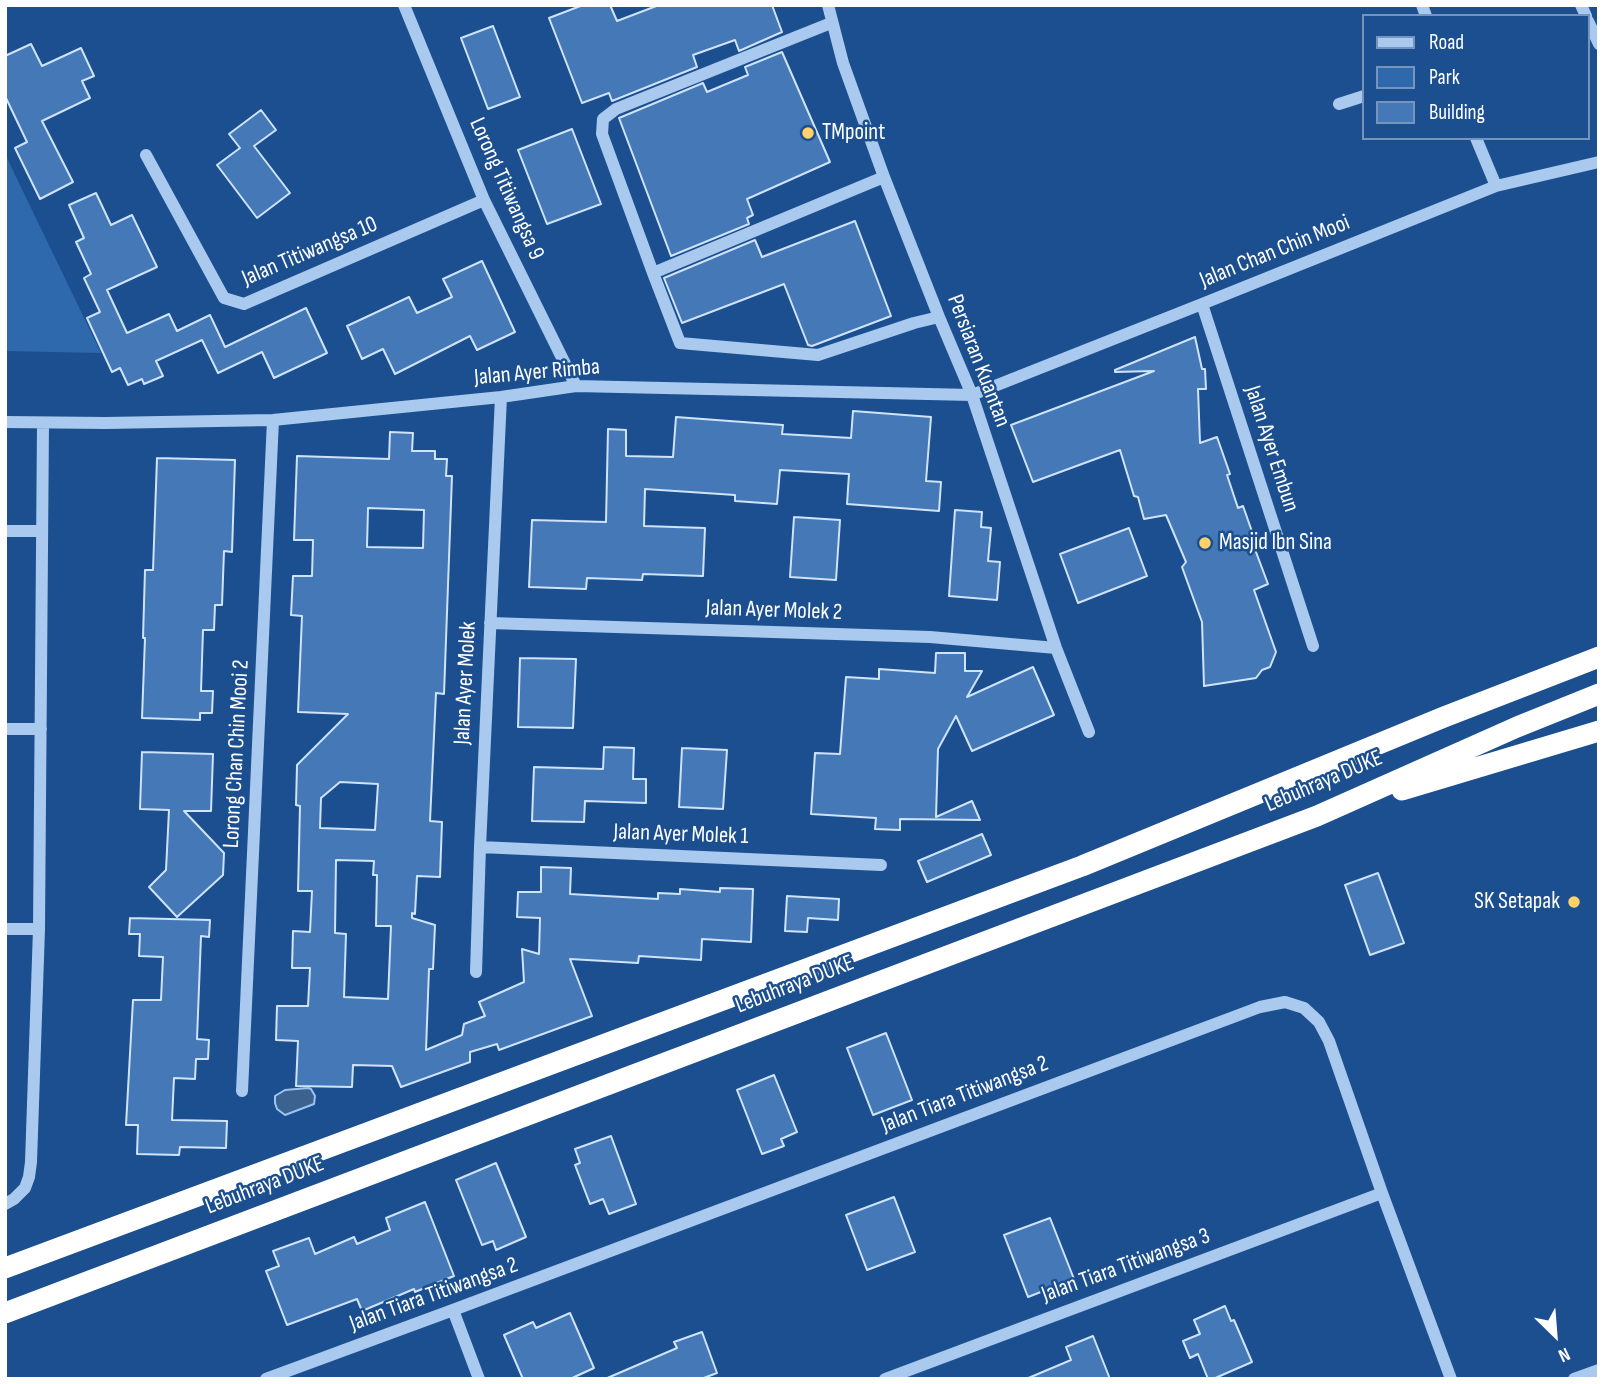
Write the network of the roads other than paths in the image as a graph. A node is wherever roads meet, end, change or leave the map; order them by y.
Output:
1 (404, 5) edge
2 (828, 5) edge
3 (831, 23) junction
4 (1590, 25) edge
5 (1599, 44) edge
6 (1362, 97) edge
7 (1339, 104) dead end
8 (1477, 140) edge
9 (146, 155) dead end
10 (1599, 162) edge
11 (884, 177) junction
12 (1496, 186) junction
13 (484, 200) junction
14 (653, 273) junction
15 (1202, 304) junction
16 (939, 317) junction
17 (576, 386) junction
18 (972, 394) junction
19 (501, 397) junction
20 (273, 420) junction
21 (5, 422) edge
22 (43, 423) junction
23 (5, 531) edge
24 (42, 531) junction
25 (490, 623) junction
26 (1313, 646) dead end
27 (1056, 648) junction
28 (1599, 657) edge
29 (1599, 694) edge
30 (5, 729) edge
31 (41, 729) junction
32 (1599, 731) edge
33 (1088, 732) dead end
34 (1317, 816) junction
35 (480, 847) junction
36 (881, 865) dead end
37 (5, 929) edge
38 (39, 929) junction
39 (476, 972) dead end
40 (242, 1091) dead end
41 (1382, 1193) junction
42 (5, 1204) edge
43 (5, 1268) edge
44 (453, 1310) junction
45 (5, 1313) edge
46 (1599, 1370) edge
47 (266, 1379) edge
48 (478, 1379) edge
49 (885, 1379) edge
50 (1451, 1379) edge
51 (1574, 1379) edge

1 - 13 street, Lorong Titiwangsa 9
2 - 3 street, Persiaran Kuantan
3 - 11 street, Persiaran Kuantan
3 - 14 street
4 - 5 street
6 - 7 street
8 - 12 street
9 - 13 street, Jalan Titiwangsa 10
10 - 12 street, Jalan Chan Chin Mooi
11 - 14 street
11 - 16 street, Persiaran Kuantan
12 - 15 street, Jalan Chan Chin Mooi
13 - 17 street, Lorong Titiwangsa 9
14 - 16 street
15 - 18 street, Jalan Chan Chin Mooi
15 - 26 street, Jalan Ayer Embun
16 - 18 street, Persiaran Kuantan
17 - 18 street, Jalan Ayer Rimba
17 - 19 street, Jalan Ayer Rimba
18 - 27 street, Persiaran Kuantan
19 - 20 street, Jalan Ayer Rimba
19 - 25 street, Jalan Ayer Molek
20 - 22 street, Jalan Ayer Rimba
20 - 40 street, Lorong Chan Chin Mooi 2
21 - 22 street, Jalan Ayer Rimba
22 - 24 street
23 - 24 street
24 - 31 street
25 - 27 street, Jalan Ayer Molek 2
25 - 35 street, Jalan Ayer Molek
27 - 33 street, Persiaran Kuantan
28 - 43 highway, Lebuhraya DUKE
29 - 34 highway, Lebuhraya DUKE
30 - 31 street
31 - 38 street
32 - 34 highway
34 - 45 highway, Lebuhraya DUKE
35 - 36 street, Jalan Ayer Molek 1
35 - 39 street, Jalan Ayer Molek
37 - 38 street
38 - 42 street
41 - 44 street, Jalan Tiara Titiwangsa 2
41 - 49 street, Jalan Tiara Titiwangsa 3
41 - 50 street, Jalan Tiara Titiwangsa 2
44 - 47 street, Jalan Tiara Titiwangsa 2
44 - 48 street
46 - 51 street

